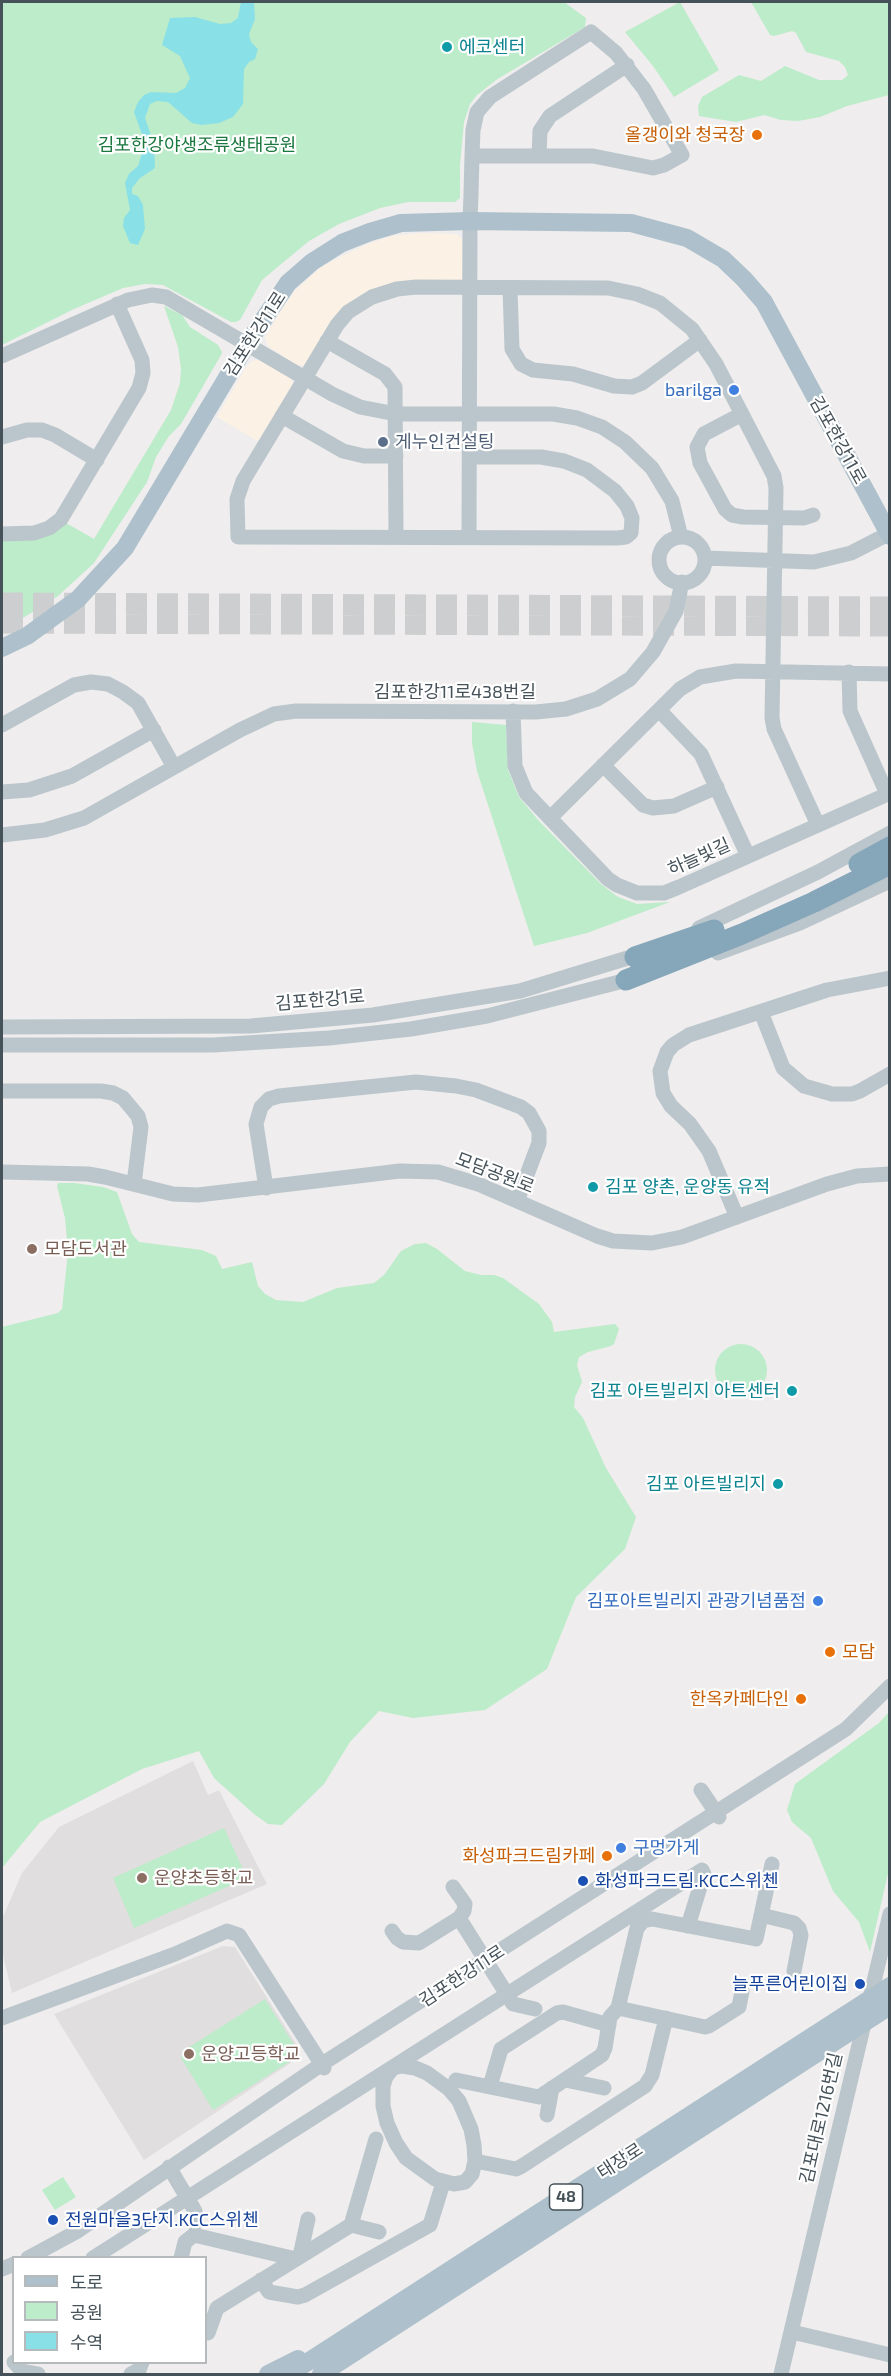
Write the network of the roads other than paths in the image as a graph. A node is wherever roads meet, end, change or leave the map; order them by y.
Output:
1 (627, 65) junction
2 (538, 155) junction
3 (472, 156) junction
4 (470, 220) junction
5 (469, 287) junction
6 (510, 288) junction
7 (117, 304) junction
8 (700, 340) junction
9 (327, 341) junction
10 (247, 344) junction
11 (2, 356) edge
12 (304, 378) junction
13 (396, 414) junction
14 (469, 414) junction
15 (742, 414) junction
16 (282, 416) junction
17 (2, 437) edge
18 (396, 456) junction
19 (470, 457) junction
20 (97, 460) junction
21 (813, 515) dead end
22 (775, 518) junction
23 (889, 531) edge
24 (2, 534) edge
25 (396, 537) junction
26 (469, 537) junction
27 (681, 537) junction
28 (705, 558) junction
29 (774, 561) junction
30 (681, 582) junction
31 (2, 648) edge
32 (773, 671) junction
33 (849, 672) junction
34 (890, 674) edge
35 (659, 710) junction
36 (513, 711) junction
37 (2, 725) edge
38 (154, 730) junction
39 (603, 765) junction
40 (174, 767) junction
41 (717, 787) junction
42 (2, 792) edge
43 (888, 794) edge
44 (550, 818) junction
45 (818, 825) junction
46 (890, 833) edge
47 (2, 836) edge
48 (890, 847) edge
49 (748, 856) junction
50 (890, 864) edge
51 (890, 881) edge
52 (635, 957) junction
53 (890, 978) edge
54 (626, 980) junction
55 (761, 1012) junction
56 (2, 1027) edge
57 (2, 1045) edge
58 (890, 1074) edge
59 (2, 1091) edge
60 (2, 1172) edge
61 (890, 1174) edge
62 (134, 1184) junction
63 (266, 1188) junction
64 (517, 1201) junction
65 (736, 1217) junction
66 (890, 1686) edge
67 (890, 1694) edge
68 (701, 1790) dead end
69 (718, 1815) junction
70 (772, 1864) dead end
71 (453, 1887) dead end
72 (890, 1914) edge
73 (761, 1915) junction
74 (459, 1918) junction
75 (688, 1926) junction
76 (392, 1931) dead end
77 (487, 1962) junction
78 (794, 1971) dead end
79 (890, 1986) edge
80 (742, 1991) dead end
81 (508, 1995) junction
82 (890, 2006) edge
83 (618, 2008) junction
84 (535, 2009) dead end
85 (2, 2018) edge
86 (666, 2018) junction
87 (609, 2025) junction
88 (323, 2066) junction
89 (393, 2068) junction
90 (456, 2080) dead end
91 (559, 2084) junction
92 (490, 2086) junction
93 (604, 2088) dead end
94 (547, 2115) dead end
95 (376, 2139) dead end
96 (475, 2161) junction
97 (169, 2169) junction
98 (443, 2183) junction
99 (187, 2199) junction
100 (308, 2219) dead end
101 (195, 2224) dead end
102 (351, 2225) junction
103 (379, 2232) dead end
104 (32, 2256) edge
105 (40, 2256) edge
106 (96, 2256) edge
107 (182, 2256) edge
108 (298, 2257) junction
109 (261, 2280) junction
110 (367, 2325) junction
111 (400, 2325) junction
112 (792, 2332) junction
113 (208, 2333) dead end
114 (890, 2355) edge
115 (16, 2364) edge
116 (141, 2364) edge
117 (38, 2374) edge
118 (131, 2374) edge
119 (268, 2374) edge
120 (289, 2374) edge
121 (321, 2374) edge
122 (340, 2374) edge
123 (781, 2374) edge

1 - 2 street
1 - 2 street
1 - 3 street
2 - 3 street
3 - 4 street
4 - 5 street
4 - 10 main road, 김포한강11로
4 - 23 main road, 김포한강11로
5 - 6 street
5 - 9 street
5 - 14 street
6 - 8 street
6 - 8 street
7 - 10 street
7 - 11 street
7 - 20 street
8 - 15 street
9 - 12 street
9 - 13 street
10 - 12 street
10 - 31 main road, 김포한강11로
12 - 13 street
12 - 16 street
13 - 14 street
13 - 18 street
14 - 19 street
14 - 27 street
15 - 22 street
15 - 22 street
16 - 18 street
16 - 25 street
17 - 20 street
18 - 25 street
19 - 26 street
19 - 26 street
20 - 24 street
21 - 22 street
22 - 29 street
23 - 29 street
25 - 26 street
27 - 28 street
27 - 30 street
28 - 29 street
28 - 30 street
29 - 32 street
30 - 36 street, 김포한강11로438번길
32 - 33 street
32 - 35 street
32 - 45 street
33 - 34 street
33 - 43 street, 하늘빛길
35 - 39 street
35 - 41 street, 하늘빛길
36 - 40 street, 김포한강11로438번길
36 - 44 street, 하늘빛길
37 - 38 street
38 - 40 street
38 - 42 street
39 - 41 street
39 - 44 street
40 - 47 street, 김포한강11로438번길
41 - 49 street, 하늘빛길
43 - 45 street, 하늘빛길
44 - 49 street, 하늘빛길
45 - 49 street, 하늘빛길
46 - 52 street, 김포한강1로
48 - 52 highway
50 - 54 highway
51 - 54 street
52 - 56 street, 김포한강1로
53 - 55 street
54 - 57 street
55 - 58 street
55 - 65 street
59 - 62 street
60 - 62 street, 모담공원로
61 - 65 street, 모담공원로
62 - 63 street, 모담공원로
63 - 64 street, 모담공원로
63 - 64 street
64 - 65 street, 모담공원로
66 - 69 street, 김포한강11로
67 - 69 street, 김포한강11로
68 - 69 street
69 - 77 street, 김포한강11로
70 - 73 street
71 - 74 street
72 - 112 street, 김포대로1216번길
73 - 75 street
73 - 78 street
74 - 76 street
74 - 77 street
75 - 81 street
75 - 83 street
77 - 81 street
77 - 88 street, 김포한강11로
79 - 110 main road, 태장로 / 48
80 - 86 street
81 - 84 street
81 - 89 street
82 - 111 main road, 태장로 / 48
83 - 86 street
83 - 87 street
85 - 88 street
86 - 96 street
87 - 91 street
87 - 92 street
88 - 97 street, 김포한강11로
89 - 96 street
89 - 98 street
89 - 99 street
90 - 92 street
91 - 92 street
91 - 93 street
91 - 94 street
95 - 102 street
96 - 98 street
97 - 99 street
97 - 104 street, 김포한강11로
97 - 105 street, 김포한강11로
98 - 109 street
99 - 101 street
99 - 106 street
100 - 108 street
102 - 103 street
102 - 108 street
107 - 108 street
108 - 109 street
109 - 113 street
110 - 119 main road
110 - 120 main road, 태장로 / 48
111 - 121 main road, 태장로 / 48
111 - 122 main road
112 - 114 street
112 - 123 street, 김포대로1216번길
115 - 117 street
116 - 118 street

